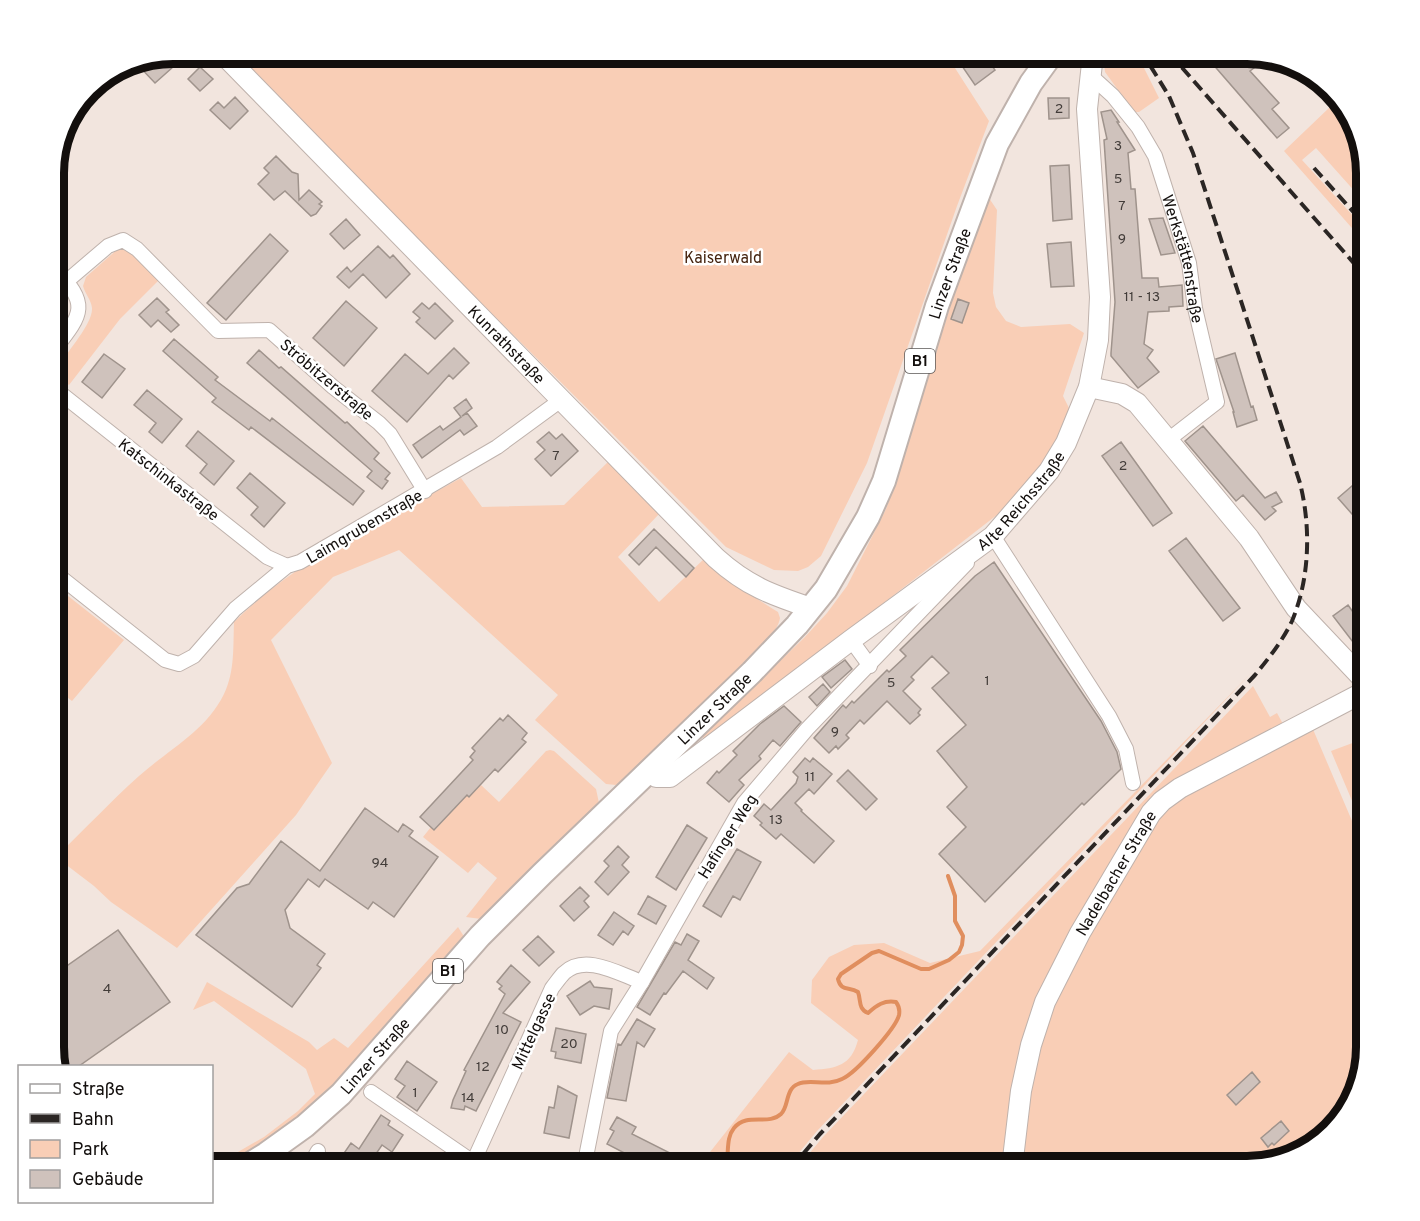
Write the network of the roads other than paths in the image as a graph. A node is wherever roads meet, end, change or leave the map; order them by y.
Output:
1 (233, 64) edge
2 (1045, 64) edge
3 (1092, 64) edge
4 (1090, 76) junction
5 (67, 281) joint
6 (65, 336) edge
7 (1089, 387) junction
8 (65, 397) edge
9 (561, 400) junction
10 (1168, 440) junction
11 (425, 490) junction
12 (993, 536) junction
13 (287, 566) junction
14 (65, 581) edge
15 (811, 608) junction
16 (851, 640) junction
17 (870, 666) junction
18 (1356, 671) edge
19 (1356, 696) edge
20 (650, 771) junction
21 (1133, 783) dead end
22 (642, 982) junction
23 (371, 1092) dead end
24 (318, 1151) dead end
25 (261, 1156) edge
26 (315, 1156) edge
27 (462, 1156) edge
28 (479, 1156) edge
29 (586, 1156) edge
30 (1012, 1156) edge

1 - 9 street, Kunrathstraße
2 - 15 main road, Linzer Straße / B1
3 - 4 street, Alte Reichsstraße
4 - 7 street, Alte Reichsstraße
4 - 10 street, Werkstättenstraße
5 - 6 street
5 - 11 street, Ströbitzerstraße
7 - 10 street
7 - 12 street, Alte Reichsstraße
8 - 13 street, Katschinkastraße
9 - 11 street, Laimgrubenstraße
9 - 15 street, Kunrathstraße
10 - 18 street
11 - 13 street, Laimgrubenstraße
12 - 16 street, Alte Reichsstraße
12 - 17 street, Hafinger Weg
12 - 21 street
13 - 14 street, Laimgrubenstraße
15 - 20 main road, Linzer Straße / B1
16 - 17 street
16 - 20 street, Alte Reichsstraße
17 - 22 street, Hafinger Weg
19 - 30 street, Nadelbacher Straße
20 - 25 main road, Linzer Straße / B1
22 - 28 street, Mittelgasse
22 - 29 street, Hafinger Weg
23 - 27 street
24 - 26 street

